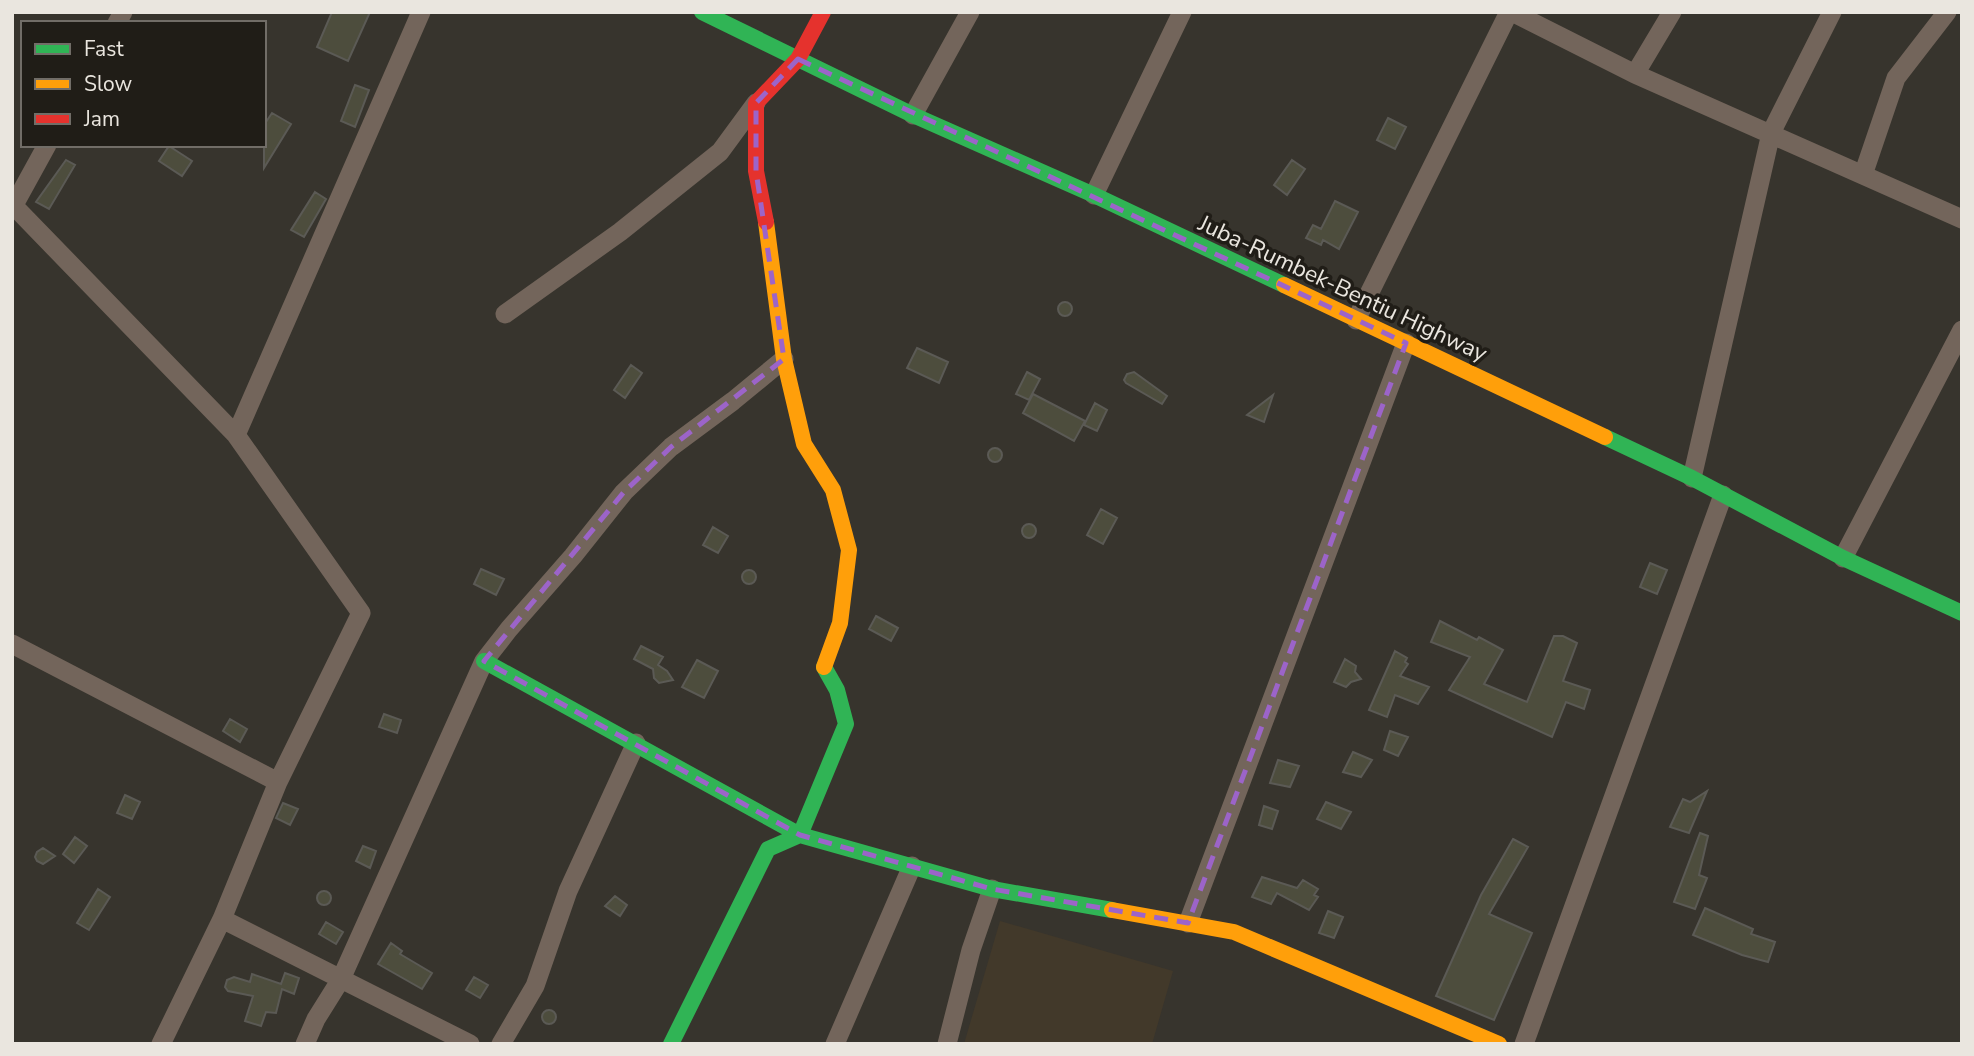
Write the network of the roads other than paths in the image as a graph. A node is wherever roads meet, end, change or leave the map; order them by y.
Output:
1 (421, 12) edge
2 (702, 12) edge
3 (823, 12) edge
4 (970, 12) edge
5 (1182, 12) edge
6 (1510, 12) edge
7 (1672, 12) edge
8 (1832, 12) edge
9 (1947, 12) edge
10 (798, 58) junction
11 (1634, 74) junction
12 (756, 103) junction
13 (913, 115) junction
14 (1771, 133) junction
15 (46, 147) edge
16 (1863, 175) junction
17 (1094, 195) junction
18 (13, 204) edge
19 (1962, 219) edge
20 (505, 314) dead end
21 (1356, 320) junction
22 (1962, 330) edge
23 (1406, 343) junction
24 (784, 359) junction
25 (236, 435) junction
26 (1692, 478) junction
27 (1723, 495) junction
28 (1843, 558) junction
29 (1960, 609) edge
30 (12, 644) edge
31 (484, 661) junction
32 (636, 743) junction
33 (278, 782) junction
34 (800, 835) junction
35 (912, 866) junction
36 (992, 888) junction
37 (222, 919) junction
38 (1188, 923) junction
39 (341, 979) junction
40 (161, 1044) edge
41 (304, 1044) edge
42 (470, 1044) edge
43 (501, 1044) edge
44 (671, 1044) edge
45 (835, 1044) edge
46 (947, 1044) edge
47 (1499, 1044) edge
48 (1524, 1044) edge

1 - 25 street
2 - 10 street, Juba-Rumbek-Bentiu Highway
3 - 10 street
4 - 13 street
5 - 17 street
6 - 11 street
6 - 21 street
7 - 11 street
8 - 14 street
9 - 16 street
10 - 12 street
10 - 13 street, Juba-Rumbek-Bentiu Highway
11 - 14 street
12 - 20 street
12 - 24 street
13 - 17 street, Juba-Rumbek-Bentiu Highway
14 - 16 street
14 - 26 street
15 - 18 street
16 - 19 street
17 - 21 street, Juba-Rumbek-Bentiu Highway
18 - 25 street
21 - 23 street, Juba-Rumbek-Bentiu Highway
22 - 28 street
23 - 26 street, Juba-Rumbek-Bentiu Highway
23 - 38 street
24 - 31 street
24 - 34 street
25 - 33 street
26 - 27 street, Juba-Rumbek-Bentiu Highway
27 - 28 street, Juba-Rumbek-Bentiu Highway
27 - 48 street
28 - 29 street, Juba-Rumbek-Bentiu Highway
30 - 33 street
31 - 32 street
31 - 39 street
32 - 34 street
32 - 43 street
33 - 37 street
34 - 35 street
34 - 44 street
35 - 36 street
35 - 45 street
36 - 38 street
36 - 46 street
37 - 39 street
37 - 40 street
38 - 47 street
39 - 41 street
39 - 42 street

